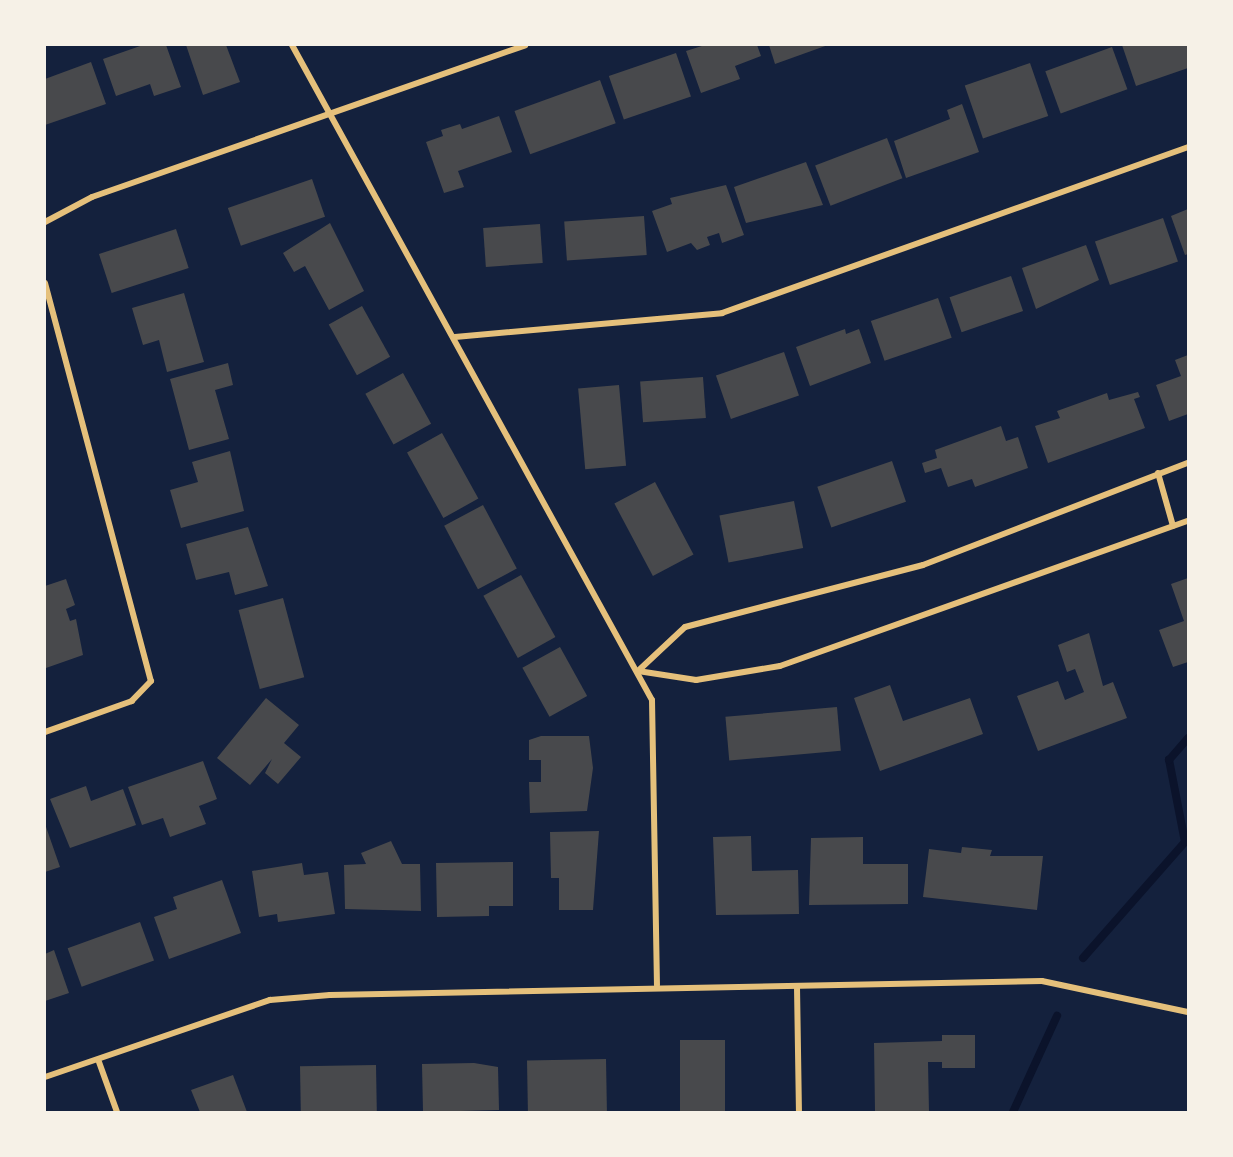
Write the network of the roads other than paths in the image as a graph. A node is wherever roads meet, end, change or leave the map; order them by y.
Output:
1 (292, 45) edge
2 (525, 45) edge
3 (329, 115) junction
4 (1188, 147) edge
5 (45, 222) edge
6 (45, 283) edge
7 (455, 337) junction
8 (1188, 463) edge
9 (1158, 473) junction
10 (1188, 521) edge
11 (1173, 526) junction
12 (638, 671) junction
13 (45, 732) edge
14 (657, 985) junction
15 (797, 987) junction
16 (1188, 1012) edge
17 (99, 1062) junction
18 (45, 1077) edge
19 (117, 1112) edge
20 (799, 1112) edge

1 - 3 street
2 - 3 street
3 - 5 street
3 - 7 street
4 - 7 street
6 - 13 street
7 - 12 street
8 - 9 street
9 - 11 street
9 - 12 street
10 - 11 street
11 - 12 street
12 - 14 street
14 - 15 street
14 - 17 street
15 - 16 street
15 - 20 street
17 - 18 street
17 - 19 street

